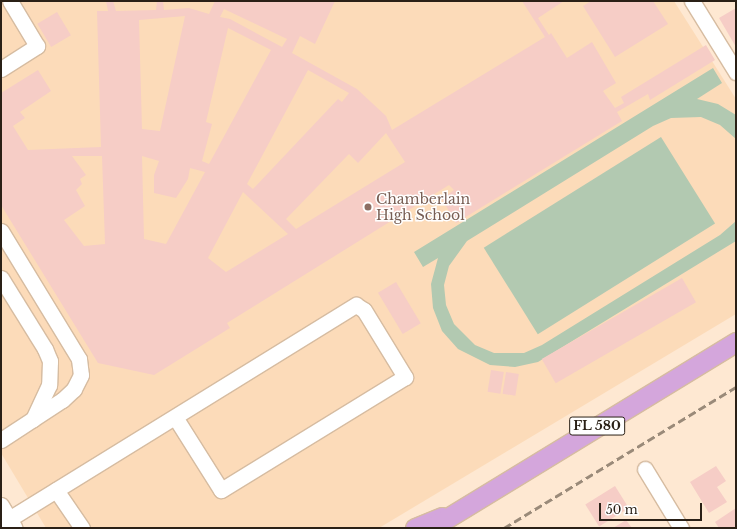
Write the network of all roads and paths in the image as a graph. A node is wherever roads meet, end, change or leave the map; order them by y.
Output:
1 (10, 1) edge
2 (692, 1) edge
3 (1, 69) edge
4 (736, 72) edge
5 (1, 231) edge
6 (1, 278) edge
7 (736, 342) edge
8 (175, 417) junction
9 (33, 419) junction
10 (1, 440) edge
11 (644, 469) dead end
12 (56, 490) junction
13 (1, 505) edge
14 (458, 510) junction
15 (9, 525) edge
16 (82, 528) edge
17 (415, 528) edge
18 (431, 528) edge
19 (681, 528) edge

1 - 3 street
2 - 4 street
5 - 9 street
6 - 9 street
7 - 14 main road, FL 580
8 - 8 street
8 - 12 street
9 - 10 street
11 - 19 street
12 - 15 street
12 - 16 street
13 - 15 street
14 - 17 main road, FL 580
14 - 18 main road, FL 580

